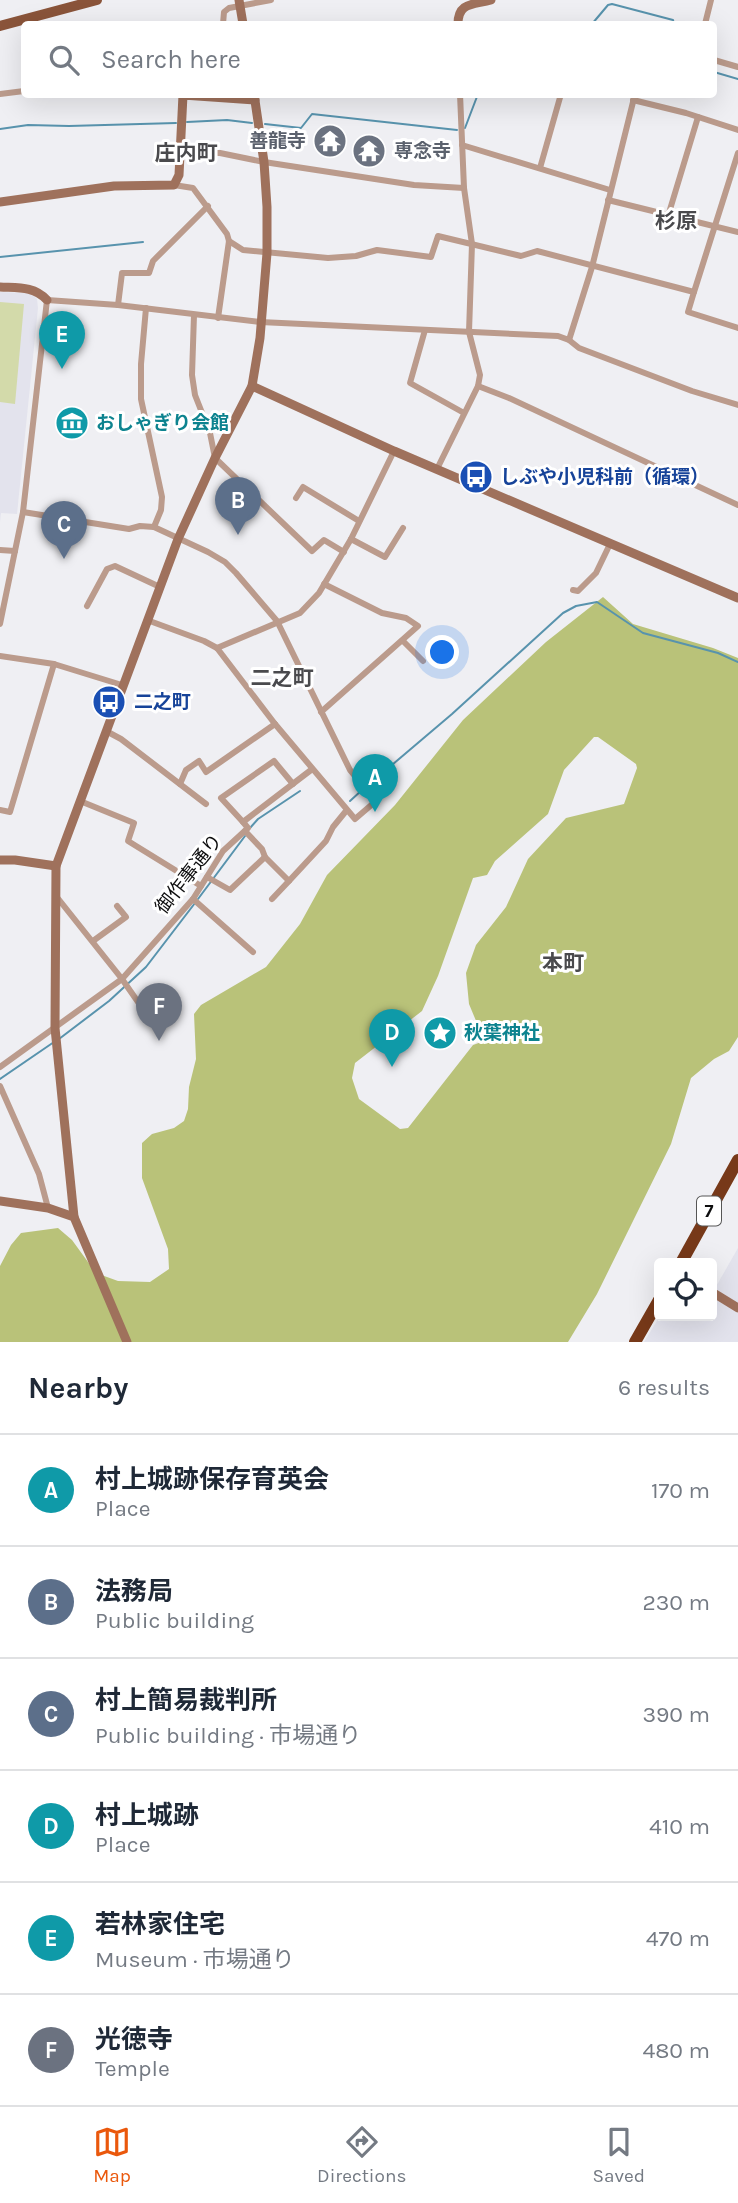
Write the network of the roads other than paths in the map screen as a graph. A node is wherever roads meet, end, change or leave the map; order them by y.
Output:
1 (97, 0) edge
2 (271, 0) edge
3 (491, 0) edge
4 (711, 0) edge
5 (239, 3) edge
6 (223, 21) edge
7 (242, 21) edge
8 (458, 21) edge
9 (706, 21) edge
10 (0, 26) edge
11 (717, 61) edge
12 (738, 67) edge
13 (21, 91) edge
14 (0, 94) edge
15 (183, 98) edge
16 (255, 98) edge
17 (460, 98) edge
18 (560, 98) edge
19 (634, 98) edge
20 (637, 98) edge
21 (698, 117) junction
22 (738, 130) edge
23 (462, 145) junction
24 (179, 152) junction
25 (738, 153) edge
26 (264, 162) junction
27 (540, 168) junction
28 (174, 185) junction
29 (464, 188) junction
30 (610, 190) junction
31 (608, 200) junction
32 (0, 202) edge
33 (208, 206) junction
34 (668, 216) junction
35 (716, 226) junction
36 (738, 232) edge
37 (229, 242) junction
38 (472, 244) junction
39 (267, 253) junction
40 (592, 267) junction
41 (0, 287) edge
42 (694, 292) junction
43 (47, 300) junction
44 (118, 305) junction
45 (146, 308) junction
46 (194, 315) junction
47 (218, 318) junction
48 (260, 322) junction
49 (738, 328) edge
50 (425, 330) junction
51 (469, 332) junction
52 (569, 340) junction
53 (252, 386) junction
54 (478, 386) junction
55 (738, 405) edge
56 (464, 413) junction
57 (394, 451) junction
58 (215, 458) junction
59 (437, 469) junction
60 (296, 499) dead end
61 (738, 505) edge
62 (23, 512) junction
63 (359, 521) junction
64 (154, 527) junction
65 (403, 528) dead end
66 (178, 539) junction
67 (351, 539) junction
68 (610, 544) junction
69 (0, 550) edge
70 (15, 551) junction
71 (344, 552) junction
72 (324, 584) junction
73 (160, 587) junction
74 (573, 590) dead end
75 (738, 598) edge
76 (87, 606) dead end
77 (147, 620) junction
78 (277, 621) junction
79 (0, 624) edge
80 (403, 641) junction
81 (217, 648) junction
82 (0, 656) edge
83 (422, 661) dead end
84 (54, 664) junction
85 (122, 685) junction
86 (321, 712) junction
87 (275, 724) junction
88 (106, 731) junction
89 (311, 769) junction
90 (180, 783) junction
91 (293, 783) junction
92 (80, 801) junction
93 (206, 804) dead end
94 (0, 810) edge
95 (346, 811) junction
96 (243, 822) junction
97 (245, 831) junction
98 (265, 857) junction
99 (0, 860) edge
100 (56, 866) junction
101 (207, 877) junction
102 (289, 881) junction
103 (201, 886) junction
104 (55, 894) junction
105 (193, 899) junction
106 (272, 899) dead end
107 (117, 906) dead end
108 (93, 941) junction
109 (253, 952) dead end
110 (122, 979) junction
111 (154, 1025) dead end
112 (55, 1028) junction
113 (0, 1066) edge
114 (0, 1086) edge
115 (738, 1160) edge
116 (0, 1201) edge
117 (48, 1208) junction
118 (74, 1217) junction
119 (684, 1258) edge
120 (717, 1295) edge
121 (738, 1308) edge
122 (654, 1309) edge
123 (127, 1342) edge
124 (635, 1342) edge

1 - 10 main road
2 - 5 street
3 - 8 street
4 - 9 street
5 - 6 street
5 - 7 street
11 - 12 street
13 - 14 street
15 - 24 street
16 - 26 street
17 - 23 street
18 - 27 street
19 - 30 street
20 - 21 street
21 - 22 street
21 - 34 street
23 - 27 street
23 - 29 street
24 - 26 street
24 - 28 street
25 - 35 street
26 - 29 street
26 - 39 street
27 - 30 street
28 - 32 street
28 - 33 street
29 - 38 street
30 - 31 street
31 - 34 street
31 - 40 street
33 - 37 street
33 - 44 street
34 - 35 street
35 - 36 street
35 - 42 street
37 - 39 street
37 - 47 street
38 - 39 street
38 - 40 street
38 - 51 street
39 - 48 street
40 - 42 street
40 - 52 street
41 - 43 street
42 - 49 street
43 - 44 street
43 - 62 street
44 - 45 street
45 - 46 street
45 - 64 street
46 - 47 street
46 - 58 street
47 - 48 street
48 - 50 street
48 - 53 street
50 - 51 street
50 - 56 street
51 - 52 street
51 - 54 street
52 - 55 street
53 - 57 street
53 - 58 street
54 - 56 street
54 - 61 street
56 - 59 street
57 - 59 street
57 - 63 street
58 - 66 street
58 - 71 street
59 - 68 street
60 - 63 street
62 - 64 street
62 - 70 street
63 - 67 street
64 - 66 street
65 - 67 street
66 - 73 street
66 - 78 street
67 - 71 street
68 - 74 street
68 - 75 street
69 - 70 street
70 - 79 street
71 - 72 street
72 - 78 street
72 - 80 street
73 - 76 street
73 - 77 street
77 - 81 street
77 - 85 street
78 - 81 street
78 - 86 street
80 - 83 street
80 - 86 street
81 - 87 street
82 - 84 street
84 - 85 street
84 - 94 street
85 - 88 street
86 - 95 street
87 - 89 street
87 - 90 street
88 - 90 street
88 - 92 street
89 - 91 street, 御作事通り
89 - 95 street
90 - 93 street
91 - 96 street, 御作事通り
91 - 96 street
92 - 100 street
92 - 103 street
95 - 102 street
96 - 97 street, 御作事通り
97 - 98 street
97 - 101 street, 御作事通り
98 - 101 street
98 - 102 street
99 - 100 street
100 - 104 street
101 - 103 street, 御作事通り
102 - 106 street
103 - 105 street, 御作事通り
104 - 108 street
104 - 112 street
105 - 109 street
105 - 110 street, 御作事通り
107 - 108 street
108 - 110 street
110 - 111 street
110 - 112 street, 御作事通り
112 - 113 street, 御作事通り
112 - 118 street
114 - 117 street
115 - 119 highway, 7
116 - 117 street
117 - 118 street
118 - 123 street
120 - 121 street
122 - 124 highway

